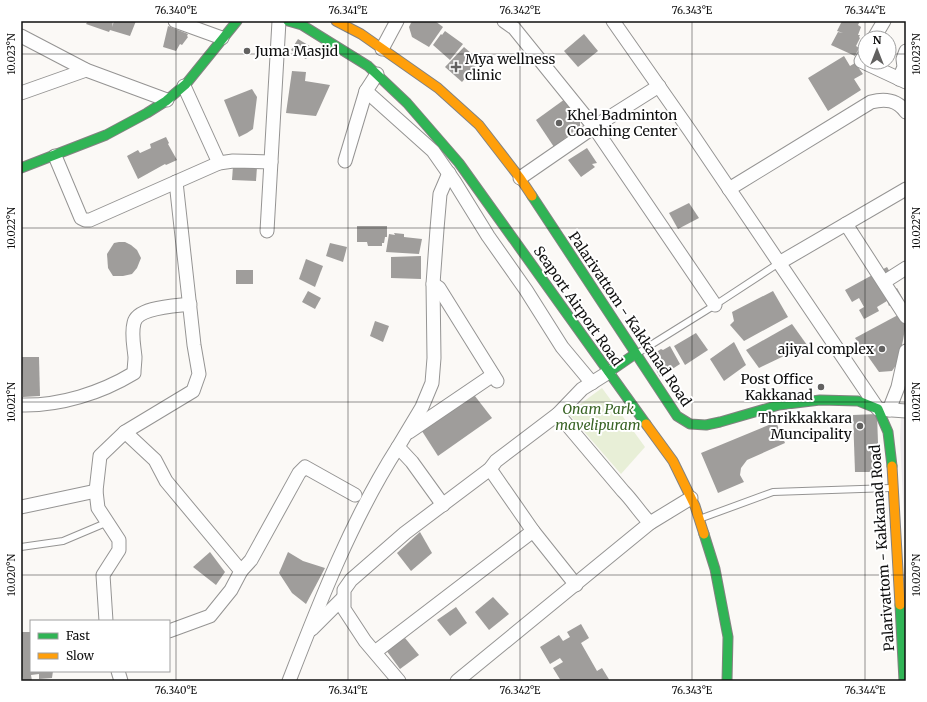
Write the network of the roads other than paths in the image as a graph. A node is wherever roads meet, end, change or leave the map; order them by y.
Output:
1 (175, 21) edge
2 (237, 21) edge
3 (279, 21) edge
4 (288, 21) edge
5 (336, 21) edge
6 (397, 21) edge
7 (504, 21) edge
8 (613, 21) edge
9 (884, 21) edge
10 (879, 30) edge
11 (21, 36) edge
12 (222, 38) junction
13 (382, 49) junction
14 (906, 51) edge
15 (86, 70) junction
16 (878, 70) edge
17 (377, 74) junction
18 (902, 81) edge
19 (184, 86) junction
20 (659, 86) junction
21 (366, 91) junction
22 (21, 93) edge
23 (167, 100) junction
24 (906, 112) edge
25 (594, 128) junction
26 (55, 156) junction
27 (345, 161) dead end
28 (271, 162) junction
29 (219, 163) junction
30 (21, 168) edge
31 (449, 173) junction
32 (520, 178) junction
33 (176, 182) junction
34 (729, 189) junction
35 (906, 189) edge
36 (846, 224) junction
37 (267, 231) dead end
38 (779, 263) junction
39 (906, 268) edge
40 (884, 282) junction
41 (433, 284) junction
42 (190, 304) junction
43 (715, 305) junction
44 (906, 317) edge
45 (906, 351) edge
46 (635, 354) junction
47 (609, 372) junction
48 (592, 383) junction
49 (21, 406) edge
50 (884, 410) junction
51 (906, 411) edge
52 (558, 414) junction
53 (125, 432) junction
54 (402, 441) junction
55 (490, 469) junction
56 (893, 488) junction
57 (96, 491) junction
58 (355, 495) dead end
59 (691, 498) junction
60 (443, 505) junction
61 (21, 507) edge
62 (699, 520) junction
63 (108, 522) junction
64 (650, 524) junction
65 (533, 531) junction
66 (21, 547) edge
67 (241, 571) junction
68 (576, 585) junction
69 (343, 598) junction
70 (106, 620) edge
71 (170, 631) edge
72 (308, 632) junction
73 (375, 652) junction
74 (289, 681) edge
75 (399, 681) edge
76 (457, 681) edge
77 (727, 681) edge
78 (904, 681) edge

1 - 12 street
2 - 12 main road
3 - 28 street
4 - 17 main road, Seaport Airport Road
5 - 13 main road, Palarivattom - Kakkanad Road
6 - 13 street
7 - 25 street
8 - 20 street
9 - 10 street
11 - 15 street
12 - 19 main road
13 - 32 main road, Palarivattom - Kakkanad Road
14 - 18 street
15 - 22 street
15 - 23 street
16 - 18 street
17 - 21 street
17 - 47 main road, Seaport Airport Road
19 - 23 main road
19 - 29 street
20 - 25 street
20 - 34 street
21 - 27 street
21 - 31 street
23 - 26 main road
24 - 34 street
25 - 32 street
25 - 43 street
26 - 30 main road
26 - 33 street
28 - 29 street
28 - 37 street
29 - 33 street
31 - 41 street
31 - 48 street
32 - 46 main road, Palarivattom - Kakkanad Road
33 - 42 street
34 - 38 street
35 - 36 street
36 - 38 street
36 - 40 street
38 - 43 lane
38 - 50 street
39 - 40 street
40 - 44 street
41 - 54 street
41 - 54 street
42 - 49 street
42 - 53 street
43 - 46 lane
45 - 50 street
46 - 47 main road
46 - 50 main road, Palarivattom - Kakkanad Road
47 - 48 street
47 - 59 main road, Seaport Airport Road
48 - 52 street
50 - 51 street
50 - 56 main road, Palarivattom - Kakkanad Road
52 - 55 street
52 - 64 street
53 - 57 street
53 - 67 street
54 - 60 street
54 - 72 street
55 - 60 street
55 - 65 street
56 - 62 lane
56 - 78 main road, Palarivattom - Kakkanad Road
57 - 61 street
57 - 63 street
58 - 67 street
59 - 62 main road, Seaport Airport Road
59 - 64 street
60 - 69 street
62 - 77 main road, Seaport Airport Road
63 - 66 lane
63 - 70 street
64 - 68 street
65 - 68 street
65 - 73 street
67 - 71 street
68 - 76 street
69 - 72 street
69 - 73 street
72 - 74 street
73 - 75 street

